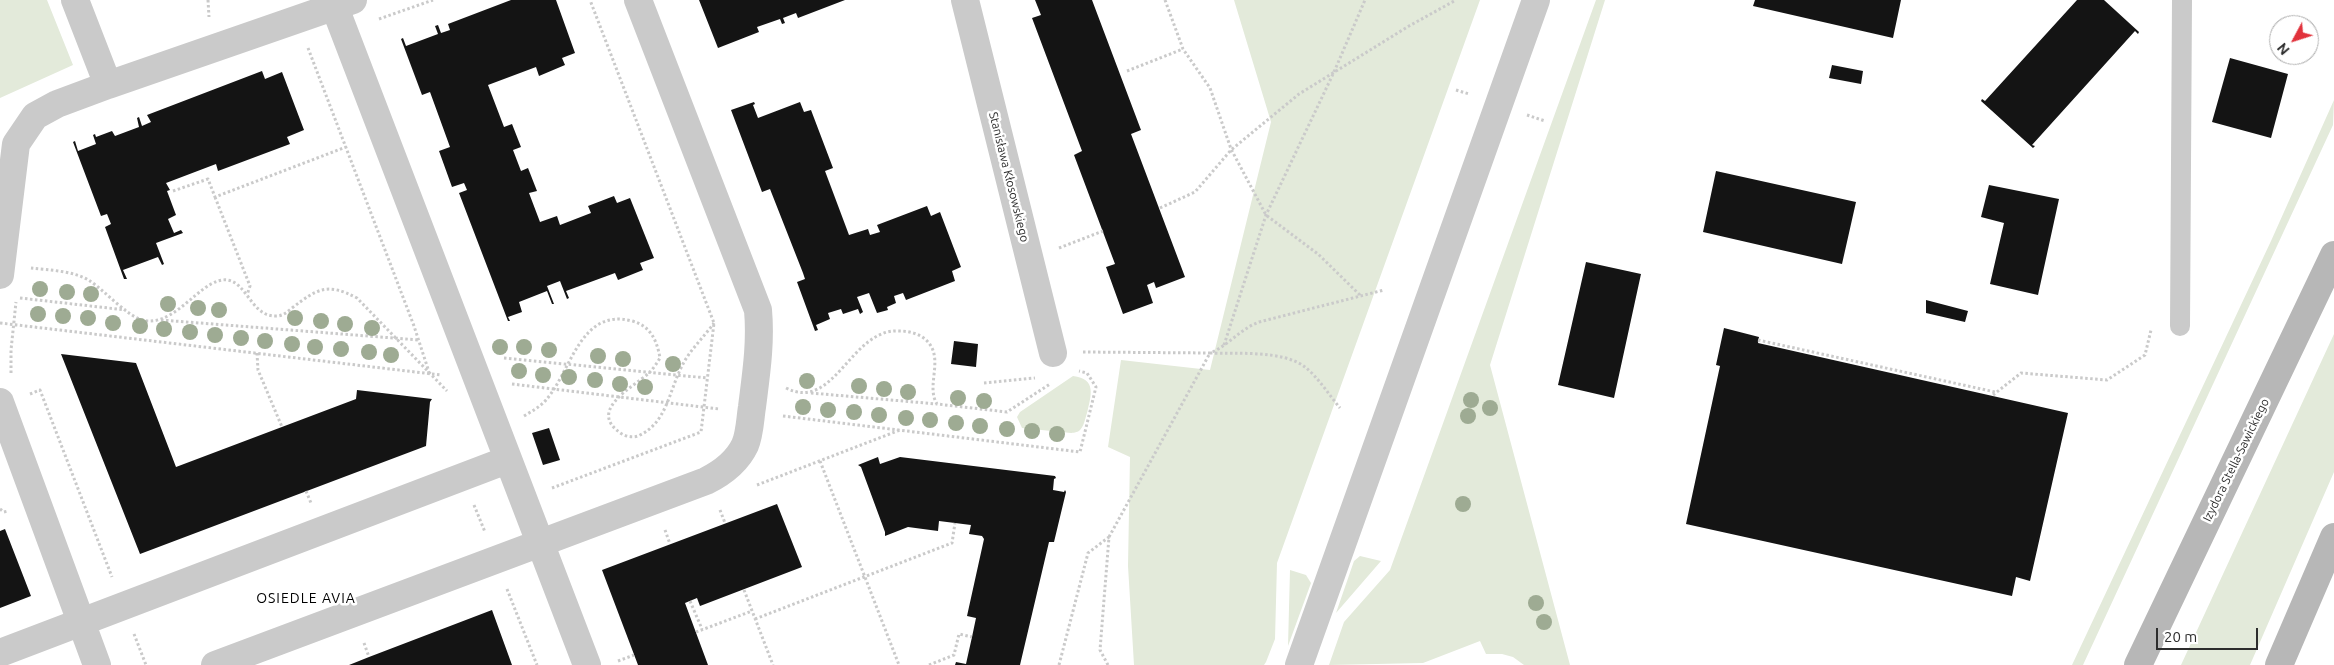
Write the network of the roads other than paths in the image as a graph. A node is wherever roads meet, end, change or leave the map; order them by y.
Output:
1 (75, 0) edge
2 (638, 0) edge
3 (966, 0) edge
4 (1536, 0) edge
5 (2182, 0) edge
6 (344, 3) edge
7 (108, 85) junction
8 (2334, 255) edge
9 (13, 278) edge
10 (2180, 326) dead end
11 (1048, 365) road end
12 (13, 393) edge
13 (507, 460) junction
14 (2334, 537) edge
15 (540, 543) junction
16 (80, 622) junction
17 (0, 653) edge
18 (1301, 661) edge
19 (599, 664) edge
20 (97, 665) edge
21 (215, 665) edge
22 (2138, 665) edge
23 (2279, 665) edge

1 - 7 street
2 - 15 street
3 - 11 street, Stanisława Kłosowskiego
4 - 18 street
5 - 10 lane
6 - 7 street
6 - 13 street
7 - 9 street
8 - 22 main road, Izydora Stella-Sawickiego
12 - 16 street
13 - 15 street
13 - 16 street
14 - 23 main road
15 - 19 street
15 - 21 street
16 - 17 street
16 - 20 street

